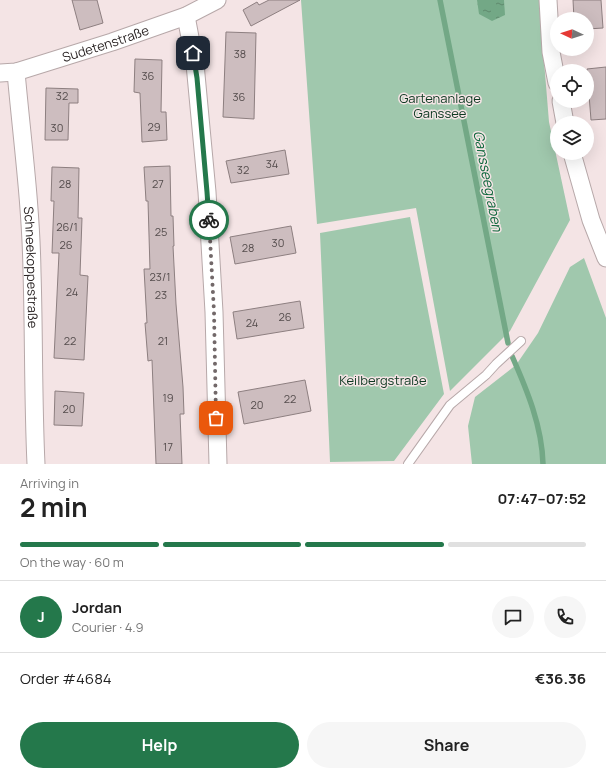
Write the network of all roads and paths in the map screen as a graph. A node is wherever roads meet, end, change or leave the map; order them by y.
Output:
1 (548, 0) edge
2 (211, 2) edge
3 (186, 16) junction
4 (553, 64) edge
5 (8, 72) edge
6 (574, 160) edge
7 (606, 258) edge
8 (521, 341) dead end
9 (36, 464) edge
10 (218, 464) edge
11 (408, 464) edge

1 - 4 street
2 - 3 street, Sudetenstraße
3 - 5 street, Sudetenstraße
3 - 10 street
5 - 9 street, Schneekoppestraße
6 - 7 street
8 - 11 lane

